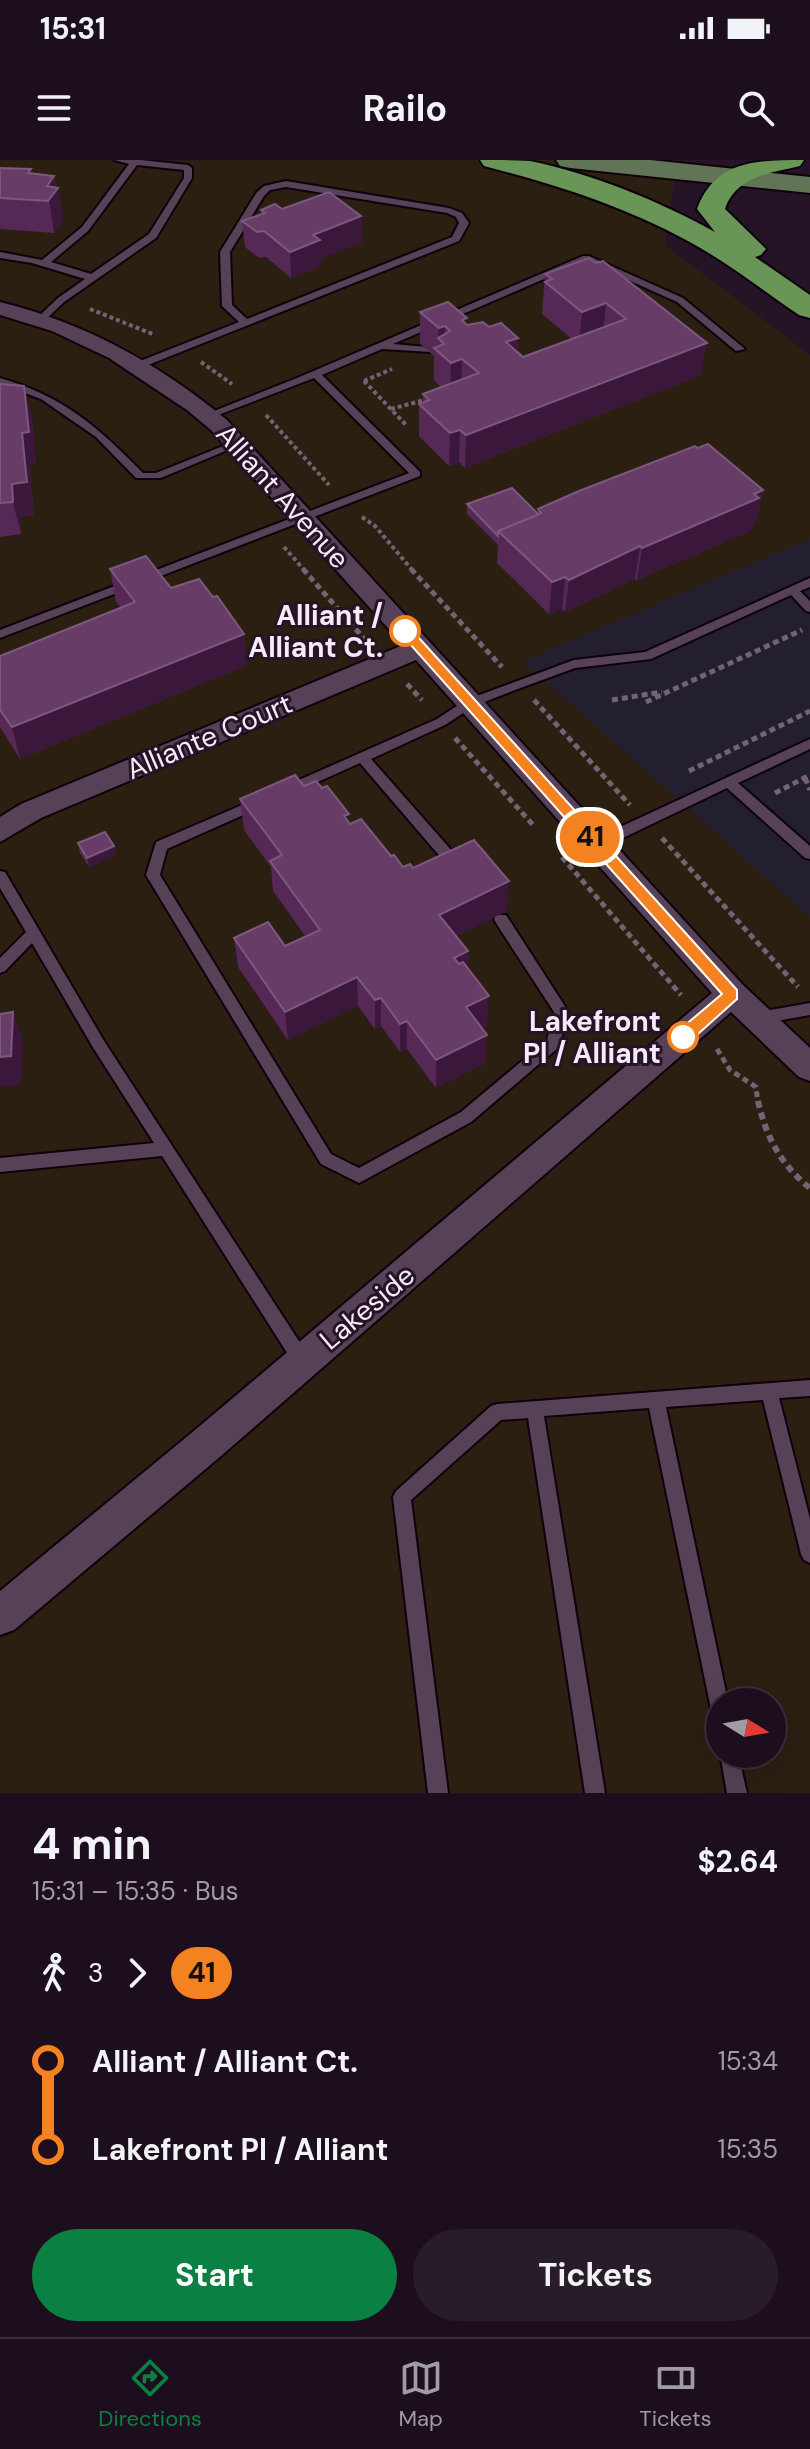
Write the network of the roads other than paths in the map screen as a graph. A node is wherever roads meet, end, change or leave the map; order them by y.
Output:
1 (118, 160) edge
2 (494, 160) edge
3 (570, 160) edge
4 (790, 160) edge
5 (135, 162) junction
6 (733, 178) junction
7 (810, 185) edge
8 (0, 255) edge
9 (44, 263) junction
10 (93, 278) junction
11 (810, 295) edge
12 (0, 308) edge
13 (466, 309) junction
14 (810, 309) edge
15 (40, 320) junction
16 (245, 322) junction
17 (466, 322) edge
18 (381, 346) junction
19 (740, 349) dead end
20 (427, 350) edge
21 (139, 365) junction
22 (316, 374) junction
23 (0, 381) edge
24 (209, 415) junction
25 (237, 444) junction
26 (303, 518) junction
27 (810, 582) edge
28 (792, 590) junction
29 (810, 608) edge
30 (0, 634) edge
31 (420, 648) junction
32 (470, 703) junction
33 (810, 744) edge
34 (362, 757) junction
35 (729, 783) junction
36 (0, 831) edge
37 (597, 844) junction
38 (810, 854) edge
39 (448, 856) edge
40 (0, 876) edge
41 (501, 919) dead end
42 (34, 933) junction
43 (0, 967) edge
44 (732, 994) junction
45 (810, 1009) edge
46 (758, 1019) junction
47 (810, 1068) edge
48 (165, 1149) junction
49 (0, 1165) edge
50 (303, 1361) junction
51 (810, 1388) edge
52 (769, 1391) junction
53 (656, 1400) junction
54 (535, 1410) junction
55 (810, 1554) edge
56 (0, 1616) edge
57 (716, 1688) edge
58 (732, 1768) edge
59 (438, 1793) edge
60 (595, 1793) edge
61 (737, 1793) edge

1 - 5 lane
2 - 14 highway
3 - 6 main road
4 - 6 highway
5 - 9 lane
5 - 10 lane
6 - 7 main road
6 - 11 highway
8 - 9 lane
9 - 10 lane
10 - 15 lane
12 - 15 street, Alliant Avenue
13 - 17 lane
13 - 18 lane
13 - 19 lane
15 - 21 street, Alliant Avenue
16 - 16 lane
16 - 21 lane
18 - 20 lane
18 - 22 lane
21 - 24 street, Alliant Avenue
22 - 24 lane
22 - 26 lane
23 - 25 lane
24 - 25 street, Alliant Avenue
25 - 26 street, Alliant Avenue
26 - 30 lane
26 - 31 street, Alliant Avenue
27 - 28 lane
28 - 29 lane
28 - 32 lane
31 - 32 street, Alliant Avenue
31 - 36 street, Alliante Court
32 - 34 lane
32 - 37 street, Alliant Avenue
33 - 35 lane
34 - 39 lane
34 - 41 lane
35 - 37 lane
35 - 38 lane
37 - 44 street, Alliant Avenue
40 - 42 lane
42 - 43 lane
42 - 48 lane
44 - 46 street, Alliant Avenue
44 - 50 street, Lakeside
45 - 46 lane
46 - 47 street, Alliant Avenue
48 - 49 lane
48 - 50 lane
50 - 56 street, Lakeside
51 - 52 lane
52 - 53 lane
52 - 55 lane
53 - 54 lane
53 - 57 lane
54 - 59 lane
54 - 60 lane
58 - 61 lane

